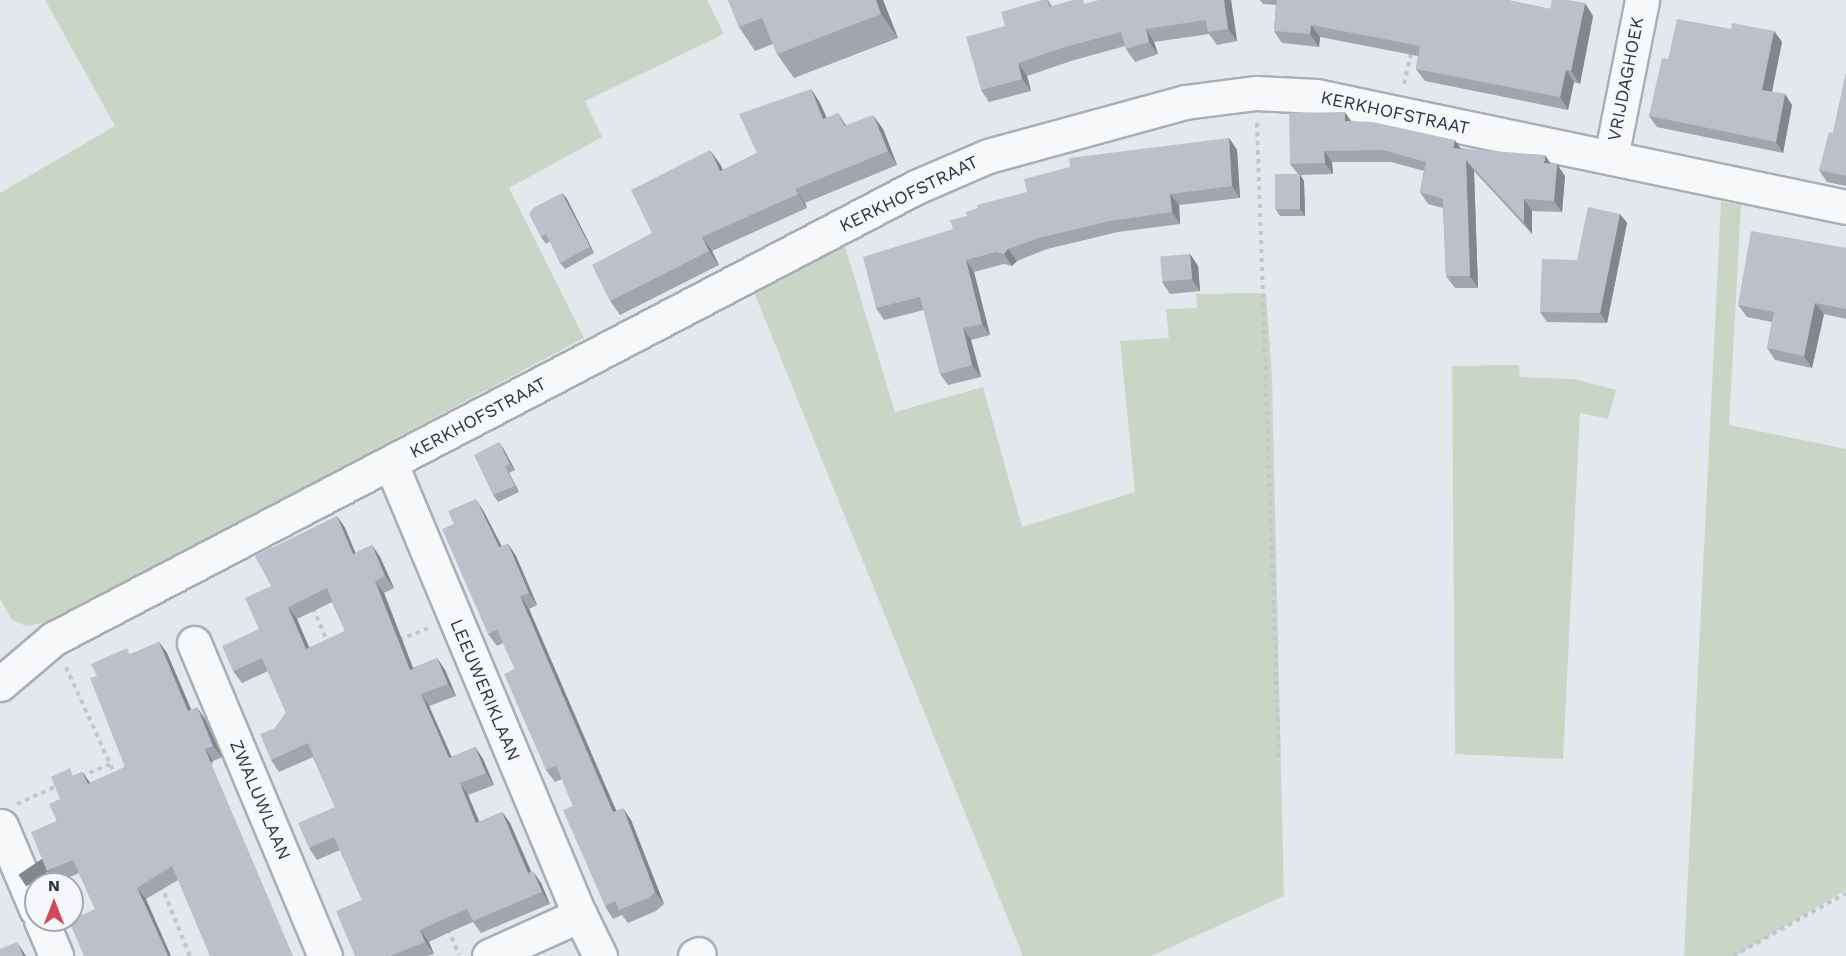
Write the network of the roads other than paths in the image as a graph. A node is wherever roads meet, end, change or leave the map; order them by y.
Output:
1 (1642, 0) edge
2 (1611, 157) junction
3 (1846, 207) edge
4 (391, 464) junction
5 (194, 643) dead end
6 (4, 671) edge
7 (5, 816) edge
8 (24, 873) edge
9 (580, 915) junction
10 (46, 932) edge
11 (56, 956) edge
12 (325, 956) edge
13 (489, 956) edge
14 (600, 956) edge

1 - 2 street, VRIJDAGHOEK
2 - 3 street, KERKHOFSTRAAT
2 - 4 street, KERKHOFSTRAAT
4 - 6 street, KERKHOFSTRAAT
4 - 9 street, LEEUWERIKLAAN
5 - 12 street, ZWALUWLAAN
7 - 8 street
9 - 13 street
9 - 14 street, LEEUWERIKLAAN
10 - 11 street

